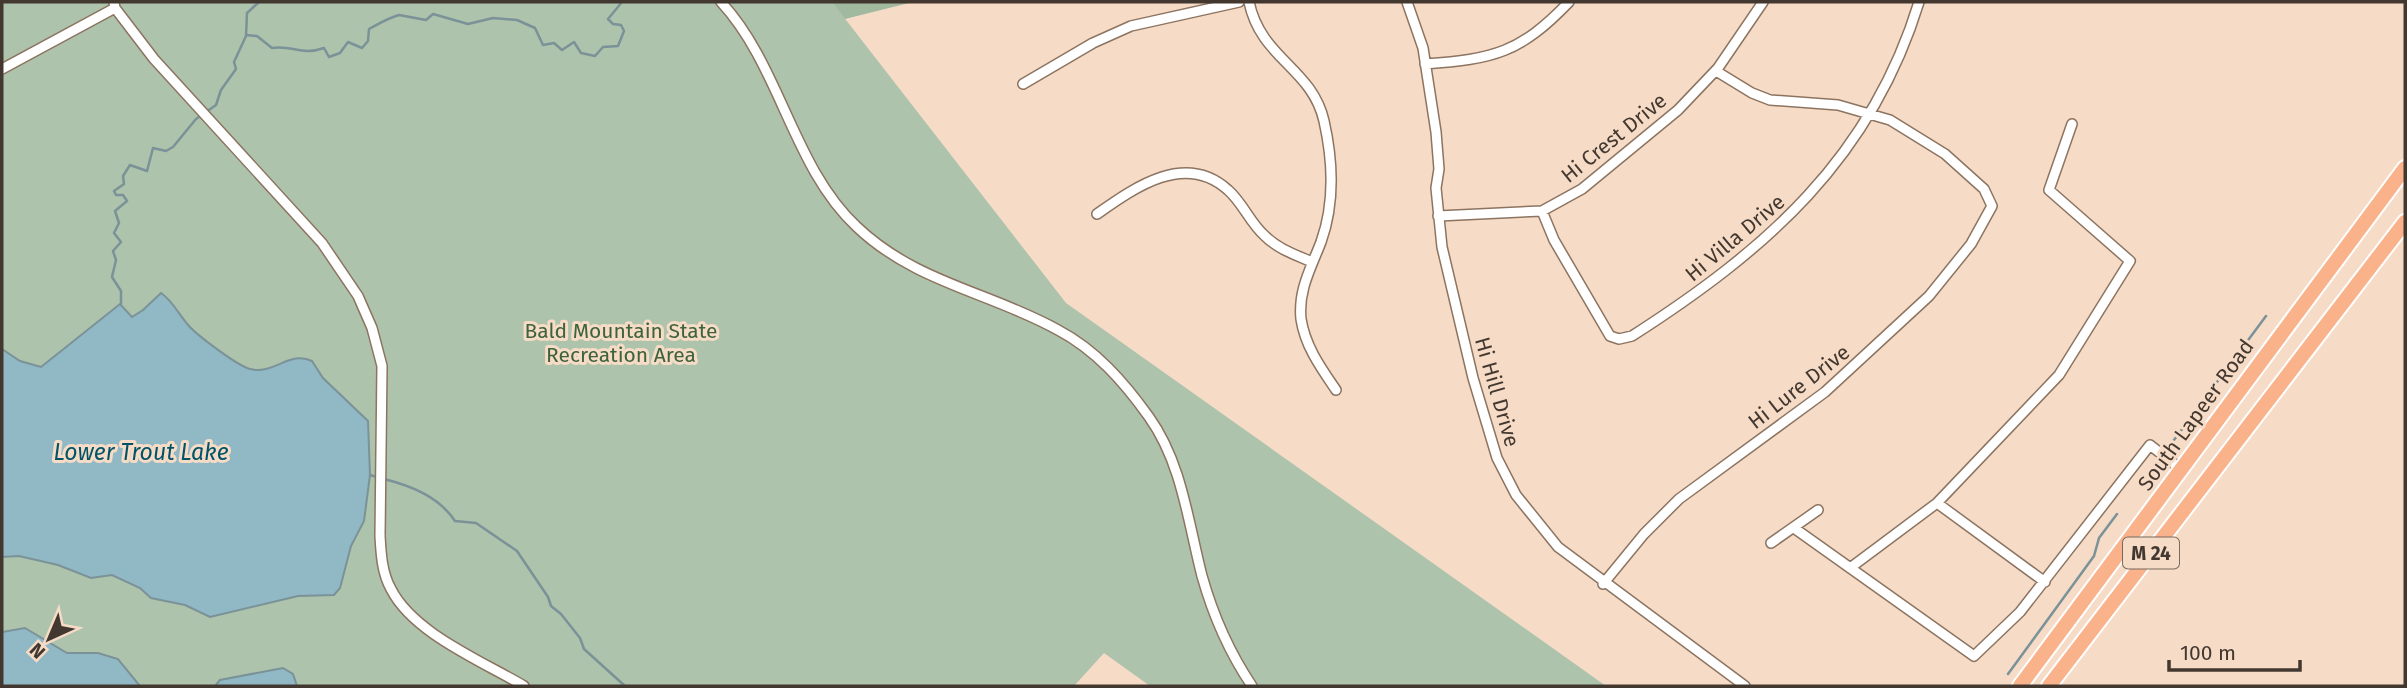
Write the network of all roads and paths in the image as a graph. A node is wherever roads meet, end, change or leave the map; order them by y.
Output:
1 (721, 2) edge
2 (1239, 2) edge
3 (1249, 2) edge
4 (1407, 2) edge
5 (1569, 2) edge
6 (1763, 2) edge
7 (1919, 2) edge
8 (115, 5) edge
9 (1425, 64) junction
10 (2, 69) edge
11 (1716, 71) junction
12 (1023, 84) dead end
13 (1871, 113) junction
14 (2073, 124) dead end
15 (2405, 168) edge
16 (1542, 211) junction
17 (1097, 214) dead end
18 (1438, 216) junction
19 (2405, 222) edge
20 (1312, 262) junction
21 (1336, 390) dead end
22 (2210, 430) junction
23 (2227, 453) junction
24 (2182, 470) junction
25 (1937, 503) junction
26 (1818, 510) dead end
27 (1794, 528) junction
28 (1771, 543) dead end
29 (1850, 568) junction
30 (2045, 582) junction
31 (1603, 584) junction
32 (524, 686) edge
33 (1252, 686) edge
34 (1745, 686) edge
35 (2020, 686) edge
36 (2049, 686) edge

1 - 33 street
2 - 12 street
3 - 20 street
4 - 9 street, Hi Hill Drive
5 - 9 street
6 - 11 street, Hi Crest Drive
7 - 13 street, Hi Villa Drive
8 - 10 street
8 - 32 street
9 - 18 street, Hi Hill Drive
11 - 13 street
11 - 16 street, Hi Crest Drive
13 - 16 street, Hi Villa Drive
13 - 31 street, Hi Lure Drive
14 - 25 street
15 - 22 main road, South Lapeer Road / M 24
16 - 18 street, Hi Crest Drive
17 - 20 street
18 - 31 street, Hi Hill Drive
19 - 23 main road, M 24
20 - 21 street
22 - 23 main road
22 - 24 main road, South Lapeer Road / M 24
23 - 36 main road, M 24
24 - 30 street
24 - 35 main road, South Lapeer Road / M 24
25 - 29 street
25 - 30 street
26 - 27 street
27 - 28 street
27 - 29 street
29 - 30 street
31 - 34 street, Hi Hill Drive

